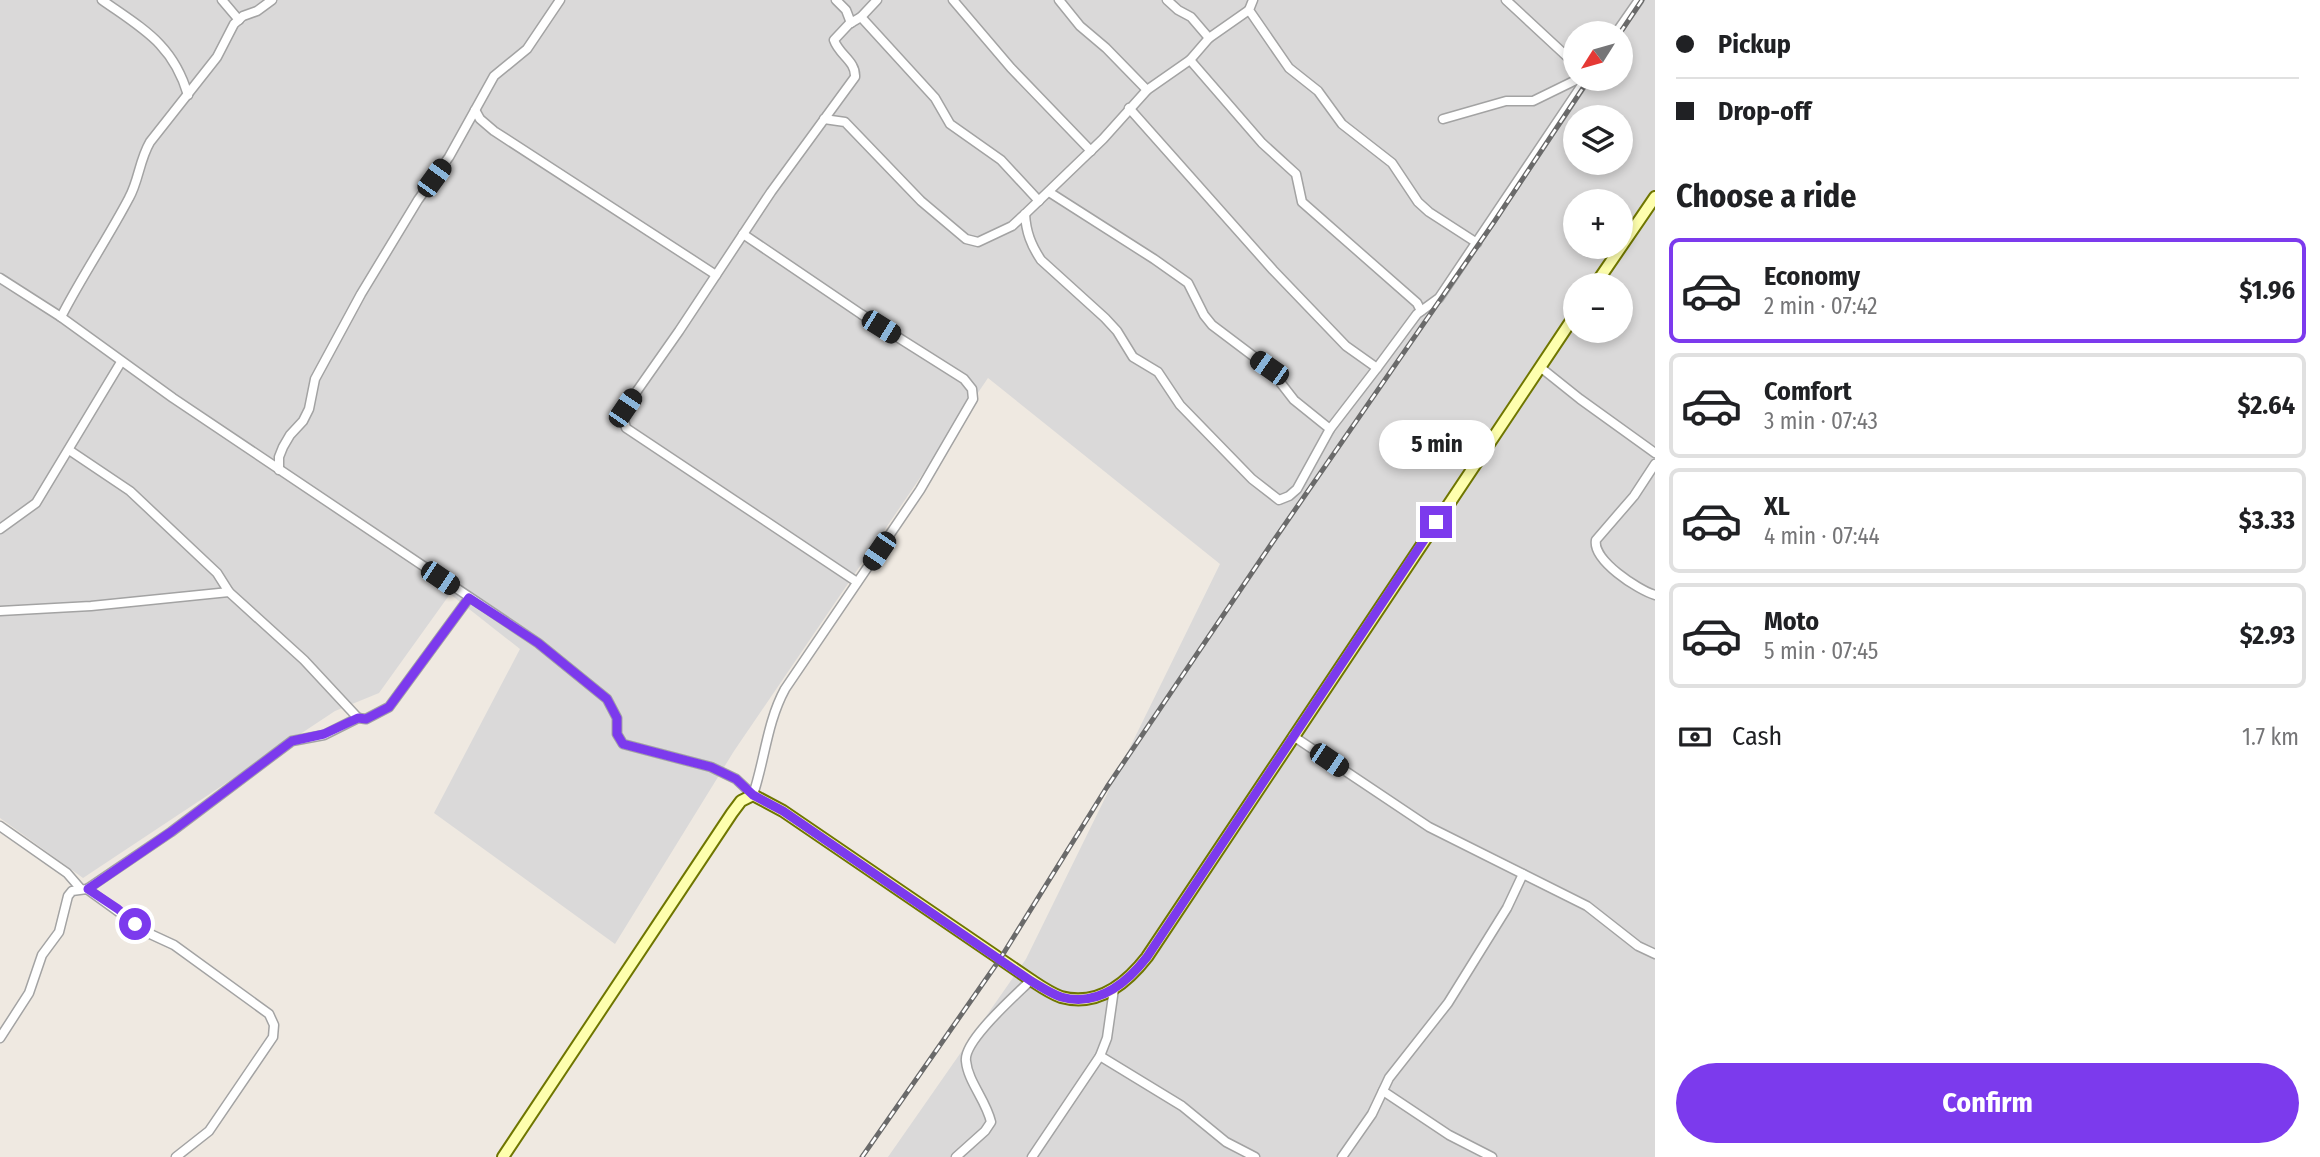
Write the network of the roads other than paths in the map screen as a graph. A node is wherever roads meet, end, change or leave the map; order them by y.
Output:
1 (103, 0) edge
2 (222, 0) edge
3 (272, 0) edge
4 (560, 0) edge
5 (836, 0) edge
6 (877, 0) edge
7 (953, 0) edge
8 (1059, 0) edge
9 (1167, 0) edge
10 (1253, 0) edge
11 (1506, 0) edge
12 (1639, 0) edge
13 (1249, 10) junction
14 (861, 17) junction
15 (239, 20) junction
16 (1624, 21) edge
17 (851, 23) junction
18 (1209, 38) junction
19 (1563, 53) edge
20 (1190, 60) junction
21 (1563, 86) edge
22 (1147, 90) junction
23 (1578, 91) edge
24 (188, 95) junction
25 (1129, 108) junction
26 (475, 110) junction
27 (824, 119) junction
28 (1443, 119) dead end
29 (1091, 151) junction
30 (1049, 192) junction
31 (1655, 197) edge
32 (1039, 201) junction
33 (1026, 214) junction
34 (743, 234) junction
35 (1477, 243) junction
36 (1603, 273) edge
37 (716, 275) junction
38 (1, 280) edge
39 (1421, 311) junction
40 (61, 317) junction
41 (1563, 332) edge
42 (121, 362) junction
43 (1540, 366) junction
44 (1377, 368) junction
45 (1330, 429) junction
46 (69, 450) junction
47 (1655, 453) edge
48 (1655, 464) edge
49 (279, 470) junction
50 (0, 529) edge
51 (858, 582) junction
52 (229, 592) junction
53 (1655, 594) edge
54 (469, 598) junction
55 (0, 611) edge
56 (358, 718) junction
57 (1293, 736) junction
58 (753, 795) junction
59 (0, 826) edge
60 (1523, 874) junction
61 (83, 888) junction
62 (1655, 954) edge
63 (1031, 981) junction
64 (1114, 989) junction
65 (0, 1038) edge
66 (1101, 1056) junction
67 (1383, 1091) junction
68 (176, 1157) edge
69 (503, 1157) edge
70 (956, 1157) edge
71 (1032, 1157) edge
72 (1255, 1157) edge
73 (1342, 1157) edge
74 (1492, 1157) edge

1 - 24 street
2 - 15 street
3 - 15 street
4 - 26 street
5 - 17 street
6 - 14 street
7 - 29 street
8 - 22 street
9 - 18 street
10 - 13 street
11 - 19 street
12 - 16 street
13 - 18 street
13 - 35 street
14 - 17 street
14 - 32 street
15 - 24 street
17 - 27 street
18 - 20 street
20 - 22 street
20 - 39 street
21 - 28 street
22 - 25 street
23 - 35 street
24 - 40 street
25 - 29 street
25 - 44 street
26 - 37 street
26 - 49 street
27 - 33 street
27 - 34 street
29 - 30 street
30 - 32 street
30 - 45 street
31 - 36 street
32 - 33 street
33 - 45 street
34 - 37 street
34 - 51 street
35 - 39 street
37 - 51 street
38 - 40 street
39 - 44 street
40 - 42 street
41 - 43 street
42 - 46 street
42 - 49 street
43 - 47 street
43 - 57 street
44 - 45 street
46 - 50 street
46 - 52 street
48 - 53 street
49 - 54 street
51 - 58 street
52 - 55 street
52 - 56 street
54 - 56 street
54 - 58 street
56 - 61 street
57 - 60 street
57 - 64 street
58 - 63 street
58 - 69 street
59 - 61 street
60 - 62 street
60 - 67 street
61 - 65 street
61 - 68 street
63 - 64 street
63 - 70 street
64 - 66 street
66 - 71 street
66 - 72 street
67 - 73 street
67 - 74 street

